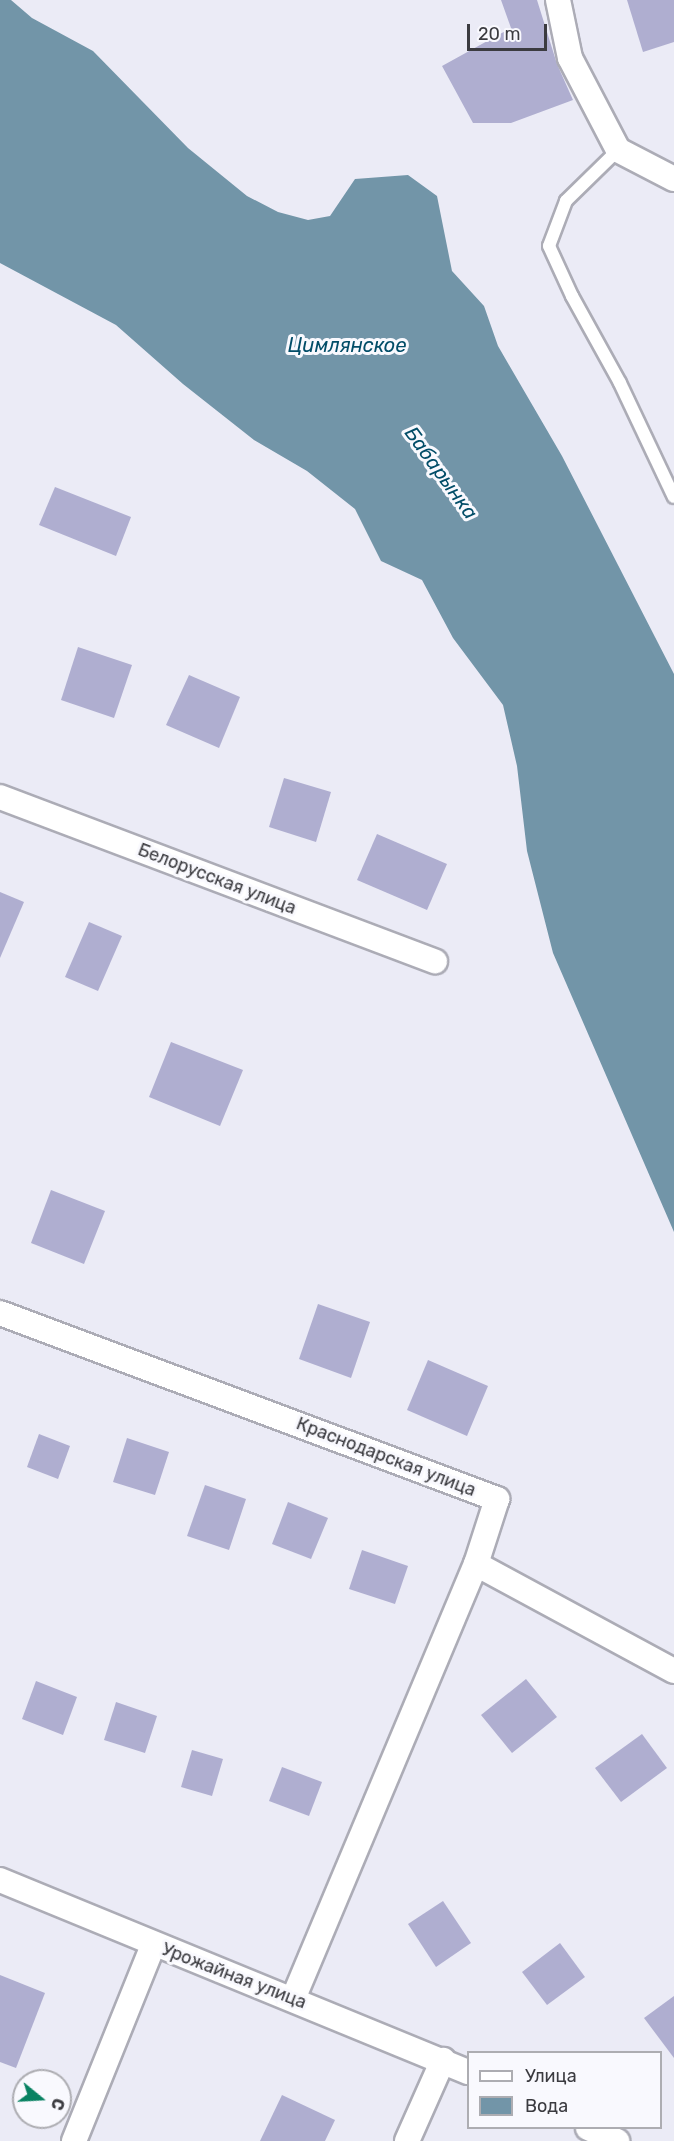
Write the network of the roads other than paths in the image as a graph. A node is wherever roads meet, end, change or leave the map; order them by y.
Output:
1 (558, 0) edge
2 (618, 150) junction
3 (674, 179) edge
4 (674, 497) edge
5 (0, 797) edge
6 (435, 961) dead end
7 (0, 1313) edge
8 (476, 1564) junction
9 (674, 1671) edge
10 (0, 1880) edge
11 (153, 1945) junction
12 (294, 1999) junction
13 (443, 2060) junction
14 (467, 2072) edge
15 (592, 2129) edge
16 (74, 2141) edge
17 (407, 2141) edge
18 (617, 2141) edge

1 - 2 street
2 - 3 street
2 - 4 lane
5 - 6 street, Белорусская улица
7 - 8 street, Краснодарская улица
8 - 9 street
8 - 12 street
10 - 11 street, Урожайная улица
11 - 12 street, Урожайная улица
11 - 16 street
12 - 13 street, Урожайная улица
13 - 14 street, Урожайная улица
13 - 17 street
15 - 18 street

